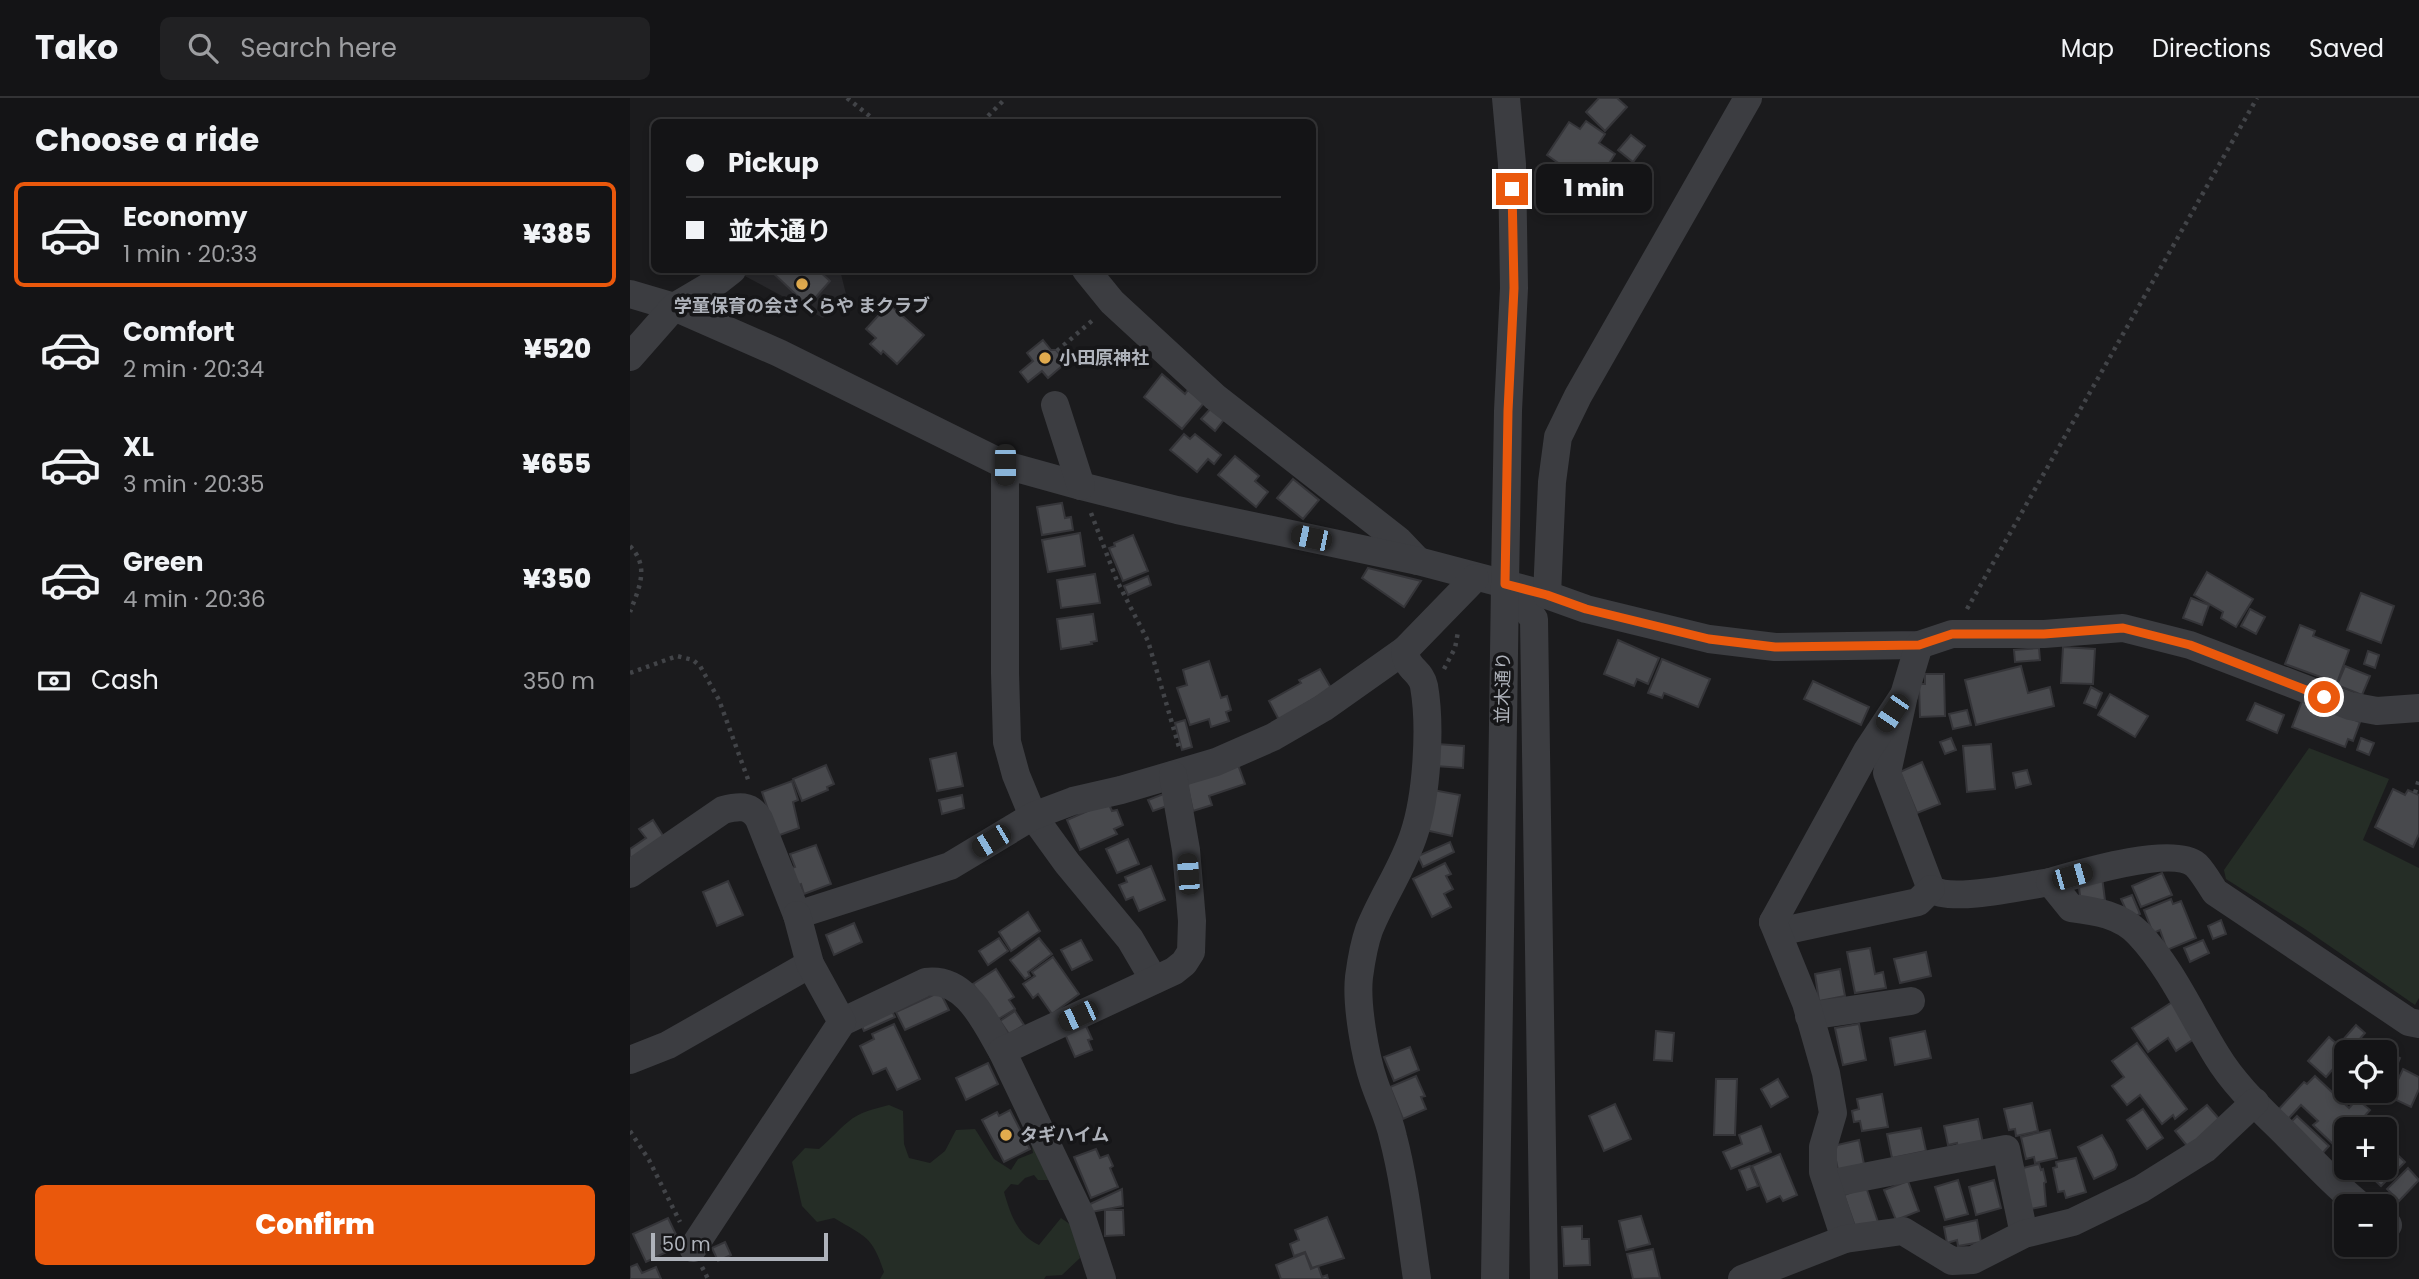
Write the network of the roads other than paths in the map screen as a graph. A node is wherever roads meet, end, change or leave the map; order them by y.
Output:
1 (1506, 98) edge
2 (1748, 98) edge
3 (728, 273) edge
4 (1088, 273) edge
5 (630, 294) edge
6 (674, 307) junction
7 (630, 357) edge
8 (1055, 405) dead end
9 (1005, 465) junction
10 (1081, 486) junction
11 (1418, 561) junction
12 (1475, 578) junction
13 (1505, 584) junction
14 (1547, 595) junction
15 (1919, 645) junction
16 (1405, 650) junction
17 (1904, 695) junction
18 (2419, 708) edge
19 (1180, 774) junction
20 (1033, 816) junction
21 (630, 874) edge
22 (2050, 882) junction
23 (1931, 889) junction
24 (797, 915) junction
25 (1773, 922) junction
26 (810, 964) junction
27 (1154, 980) junction
28 (1911, 1001) dead end
29 (1809, 1016) junction
30 (842, 1021) junction
31 (2419, 1024) edge
32 (1002, 1051) junction
33 (630, 1060) edge
34 (2255, 1102) junction
35 (1828, 1184) junction
36 (2349, 1194) edge
37 (2024, 1234) junction
38 (1845, 1239) junction
39 (693, 1248) road end
40 (1102, 1279) edge
41 (1417, 1279) edge
42 (1495, 1279) edge
43 (1544, 1279) edge
44 (1742, 1279) edge

1 - 13 street, 並木通り
2 - 14 street
3 - 6 street
4 - 11 street
5 - 6 street
6 - 7 street
6 - 9 street
8 - 10 street
9 - 10 street
9 - 20 street
10 - 11 street
11 - 12 street
12 - 13 street
12 - 16 street
13 - 14 street
13 - 42 street, 並木通り
13 - 43 street
14 - 15 street
15 - 17 street
15 - 18 street
16 - 19 street
16 - 41 street
17 - 23 street
17 - 25 street
19 - 20 street
19 - 27 street
20 - 24 street
20 - 27 street
21 - 24 street
22 - 23 street
22 - 31 street
22 - 34 street
23 - 25 street
24 - 26 street
25 - 29 street
26 - 30 street
26 - 33 street
27 - 32 street
28 - 29 street
29 - 35 street
30 - 32 street
30 - 39 street
32 - 40 street
34 - 36 street
34 - 37 street
35 - 37 street
35 - 38 street
37 - 38 street
38 - 44 street

